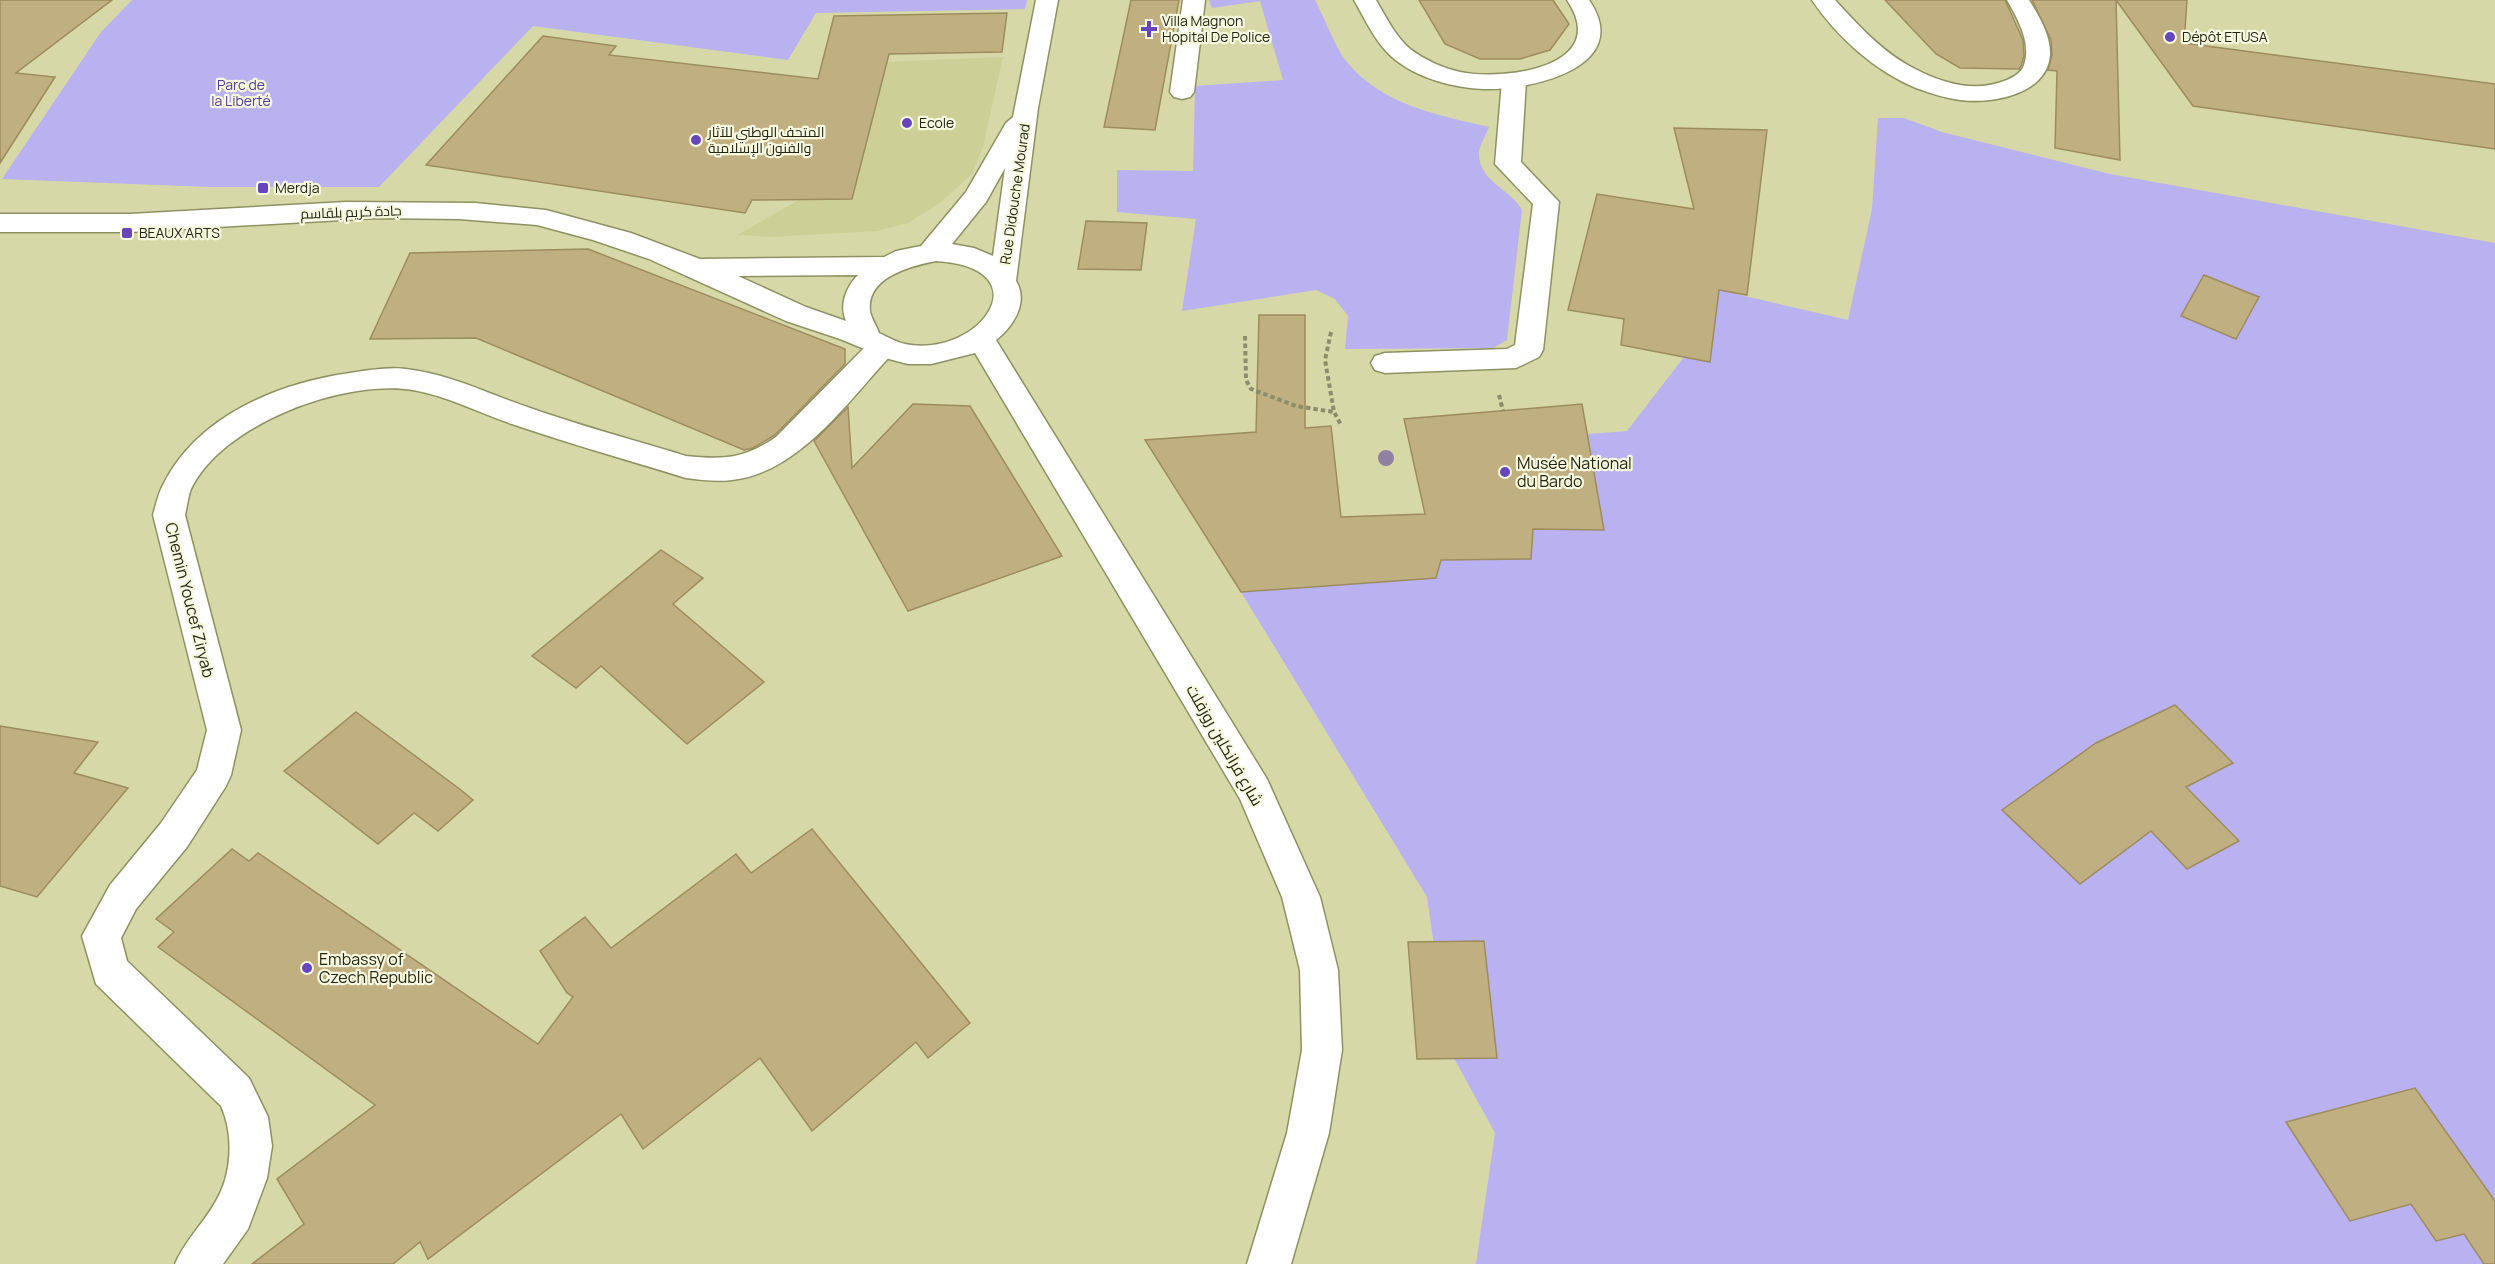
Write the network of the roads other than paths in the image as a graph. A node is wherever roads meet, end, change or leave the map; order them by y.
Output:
1 (1047, 0) edge
2 (1194, 0) edge
3 (1365, 0) edge
4 (1578, 0) edge
5 (1823, 0) edge
6 (2018, 0) edge
7 (1514, 81) junction
8 (1182, 92) dead end
9 (1026, 108) junction
10 (0, 223) edge
11 (931, 252) junction
12 (886, 266) junction
13 (694, 267) junction
14 (1003, 280) junction
15 (980, 338) junction
16 (874, 342) junction
17 (1385, 363) dead end
18 (197, 1264) edge
19 (1269, 1264) edge

1 - 9 main road, Rue Didouche Mourad
2 - 8 main road
3 - 7 main road
4 - 7 main road
5 - 6 main road
7 - 17 main road
9 - 11 main road, Rue Didouche Mourad
9 - 14 main road, Rue Didouche Mourad
10 - 13 main road, جادة كريم بلقاسم
11 - 12 main road
11 - 14 main road
12 - 13 main road
12 - 16 main road
13 - 16 main road
14 - 15 main road
15 - 16 main road
15 - 19 main road, شارع فرانكلين روزفلت
16 - 18 main road, Chemin Youcef Ziryab

